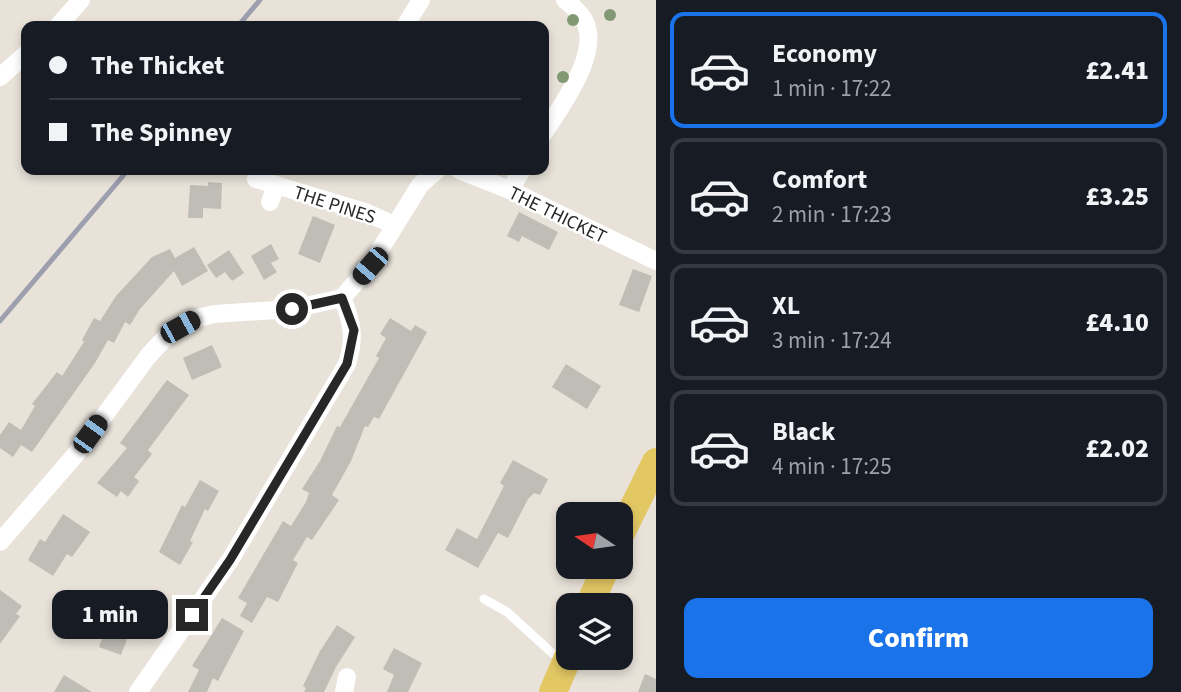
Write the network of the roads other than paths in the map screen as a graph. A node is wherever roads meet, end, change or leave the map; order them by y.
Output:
1 (80, 0) edge
2 (421, 0) edge
3 (565, 0) edge
4 (62, 21) edge
5 (408, 21) edge
6 (21, 58) edge
7 (0, 77) edge
8 (549, 124) edge
9 (431, 175) edge
10 (472, 175) edge
11 (519, 175) edge
12 (256, 179) dead end
13 (510, 190) junction
14 (394, 225) junction
15 (656, 261) edge
16 (342, 298) junction
17 (656, 462) edge
18 (634, 507) edge
19 (0, 542) edge
20 (484, 599) dead end
21 (556, 651) edge
22 (563, 670) edge
23 (138, 692) edge
24 (553, 692) edge

1 - 4 street
2 - 5 street
3 - 8 street
6 - 7 street
9 - 14 street
10 - 13 street, THE THICKET
11 - 13 street
12 - 14 street, THE PINES
13 - 15 street, THE THICKET
14 - 16 street
16 - 19 street
16 - 23 street
17 - 18 main road
20 - 21 lane
22 - 24 main road

